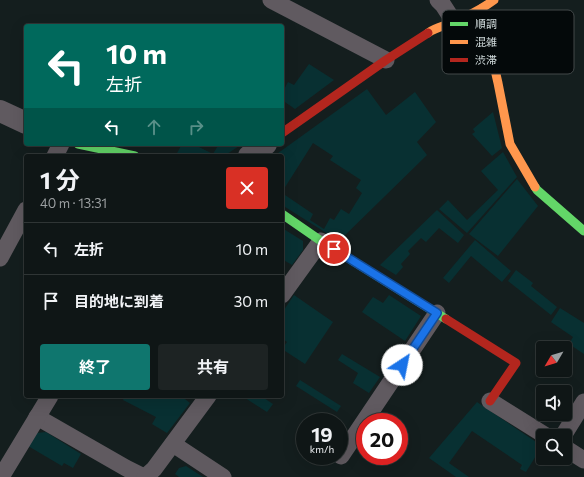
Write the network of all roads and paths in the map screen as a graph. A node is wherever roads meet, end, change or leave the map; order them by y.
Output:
1 (271, 0) edge
2 (438, 0) edge
3 (494, 0) edge
4 (481, 9) edge
5 (446, 10) edge
6 (442, 26) edge
7 (386, 60) junction
8 (496, 74) edge
9 (0, 111) edge
10 (24, 123) edge
11 (284, 132) edge
12 (88, 146) edge
13 (263, 146) edge
14 (126, 154) edge
15 (253, 154) edge
16 (24, 214) edge
17 (284, 215) edge
18 (584, 231) edge
19 (321, 241) junction
20 (0, 258) edge
21 (284, 292) edge
22 (437, 313) junction
23 (49, 398) edge
24 (207, 398) edge
25 (490, 401) joint
26 (584, 402) edge
27 (38, 417) junction
28 (567, 429) edge
29 (536, 430) edge
30 (173, 444) junction
31 (348, 446) edge
32 (572, 452) edge
33 (584, 460) edge
34 (0, 477) edge
35 (145, 477) edge
36 (223, 477) edge

1 - 7 lane
2 - 5 lane
3 - 4 street
6 - 7 street
7 - 11 street
8 - 18 street
9 - 10 street
12 - 14 street
13 - 15 street
16 - 20 lane
17 - 19 street
19 - 21 lane
19 - 22 street
22 - 25 street
22 - 31 lane
23 - 27 lane
24 - 30 lane
25 - 29 lane
26 - 28 lane
27 - 34 lane
27 - 35 lane
30 - 35 lane
30 - 36 lane
32 - 33 lane

